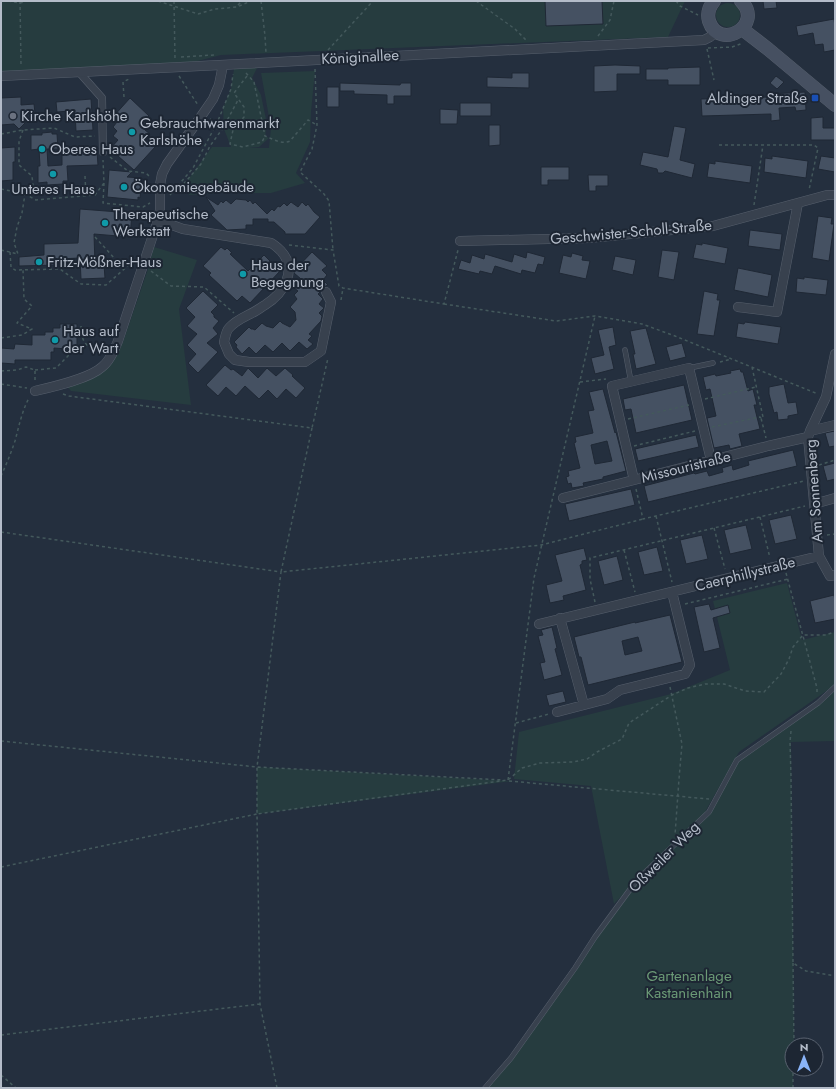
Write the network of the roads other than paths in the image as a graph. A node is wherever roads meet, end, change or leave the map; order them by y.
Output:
1 (713, 1) edge
2 (741, 1) edge
3 (742, 29) junction
4 (716, 31) junction
5 (223, 65) junction
6 (79, 72) junction
7 (1, 76) edge
8 (833, 100) edge
9 (103, 152) road end
10 (835, 195) edge
11 (798, 203) junction
12 (158, 220) junction
13 (460, 241) road end
14 (326, 292) dead end
15 (738, 307) dead end
16 (624, 350) dead end
17 (835, 354) edge
18 (713, 363) road end
19 (689, 368) junction
20 (631, 382) junction
21 (35, 391) road end
22 (835, 424) edge
23 (809, 434) junction
24 (711, 460) junction
25 (634, 480) junction
26 (563, 498) dead end
27 (835, 498) edge
28 (814, 504) junction
29 (819, 556) junction
30 (835, 575) edge
31 (673, 592) junction
32 (560, 618) junction
33 (539, 624) dead end
34 (835, 687) edge
35 (584, 705) junction
36 (557, 712) road end
37 (485, 1088) edge

1 - 4 main road
2 - 3 main road
3 - 4 main road
3 - 8 main road
4 - 5 street, Königinallee
5 - 6 street, Königinallee
5 - 12 street
6 - 7 street, Königinallee
6 - 9 street
10 - 11 street, Geschwister-Scholl-Straße
11 - 13 street, Geschwister-Scholl-Straße
11 - 15 street
12 - 14 street
12 - 21 street
16 - 20 lane
17 - 23 street, Am Sonnenberg
18 - 19 lane
19 - 20 street
19 - 24 street
20 - 25 street
22 - 23 street, Missouristraße
23 - 24 street, Missouristraße
23 - 28 street, Am Sonnenberg
24 - 25 street, Missouristraße
25 - 26 street, Missouristraße
27 - 28 street
28 - 29 street, Am Sonnenberg
29 - 30 street, Am Sonnenberg
29 - 31 street, Caerphillystraße
31 - 32 street, Caerphillystraße
31 - 35 street
32 - 33 street, Caerphillystraße
32 - 35 street
34 - 37 lane, Oßweiler Weg
35 - 36 street

